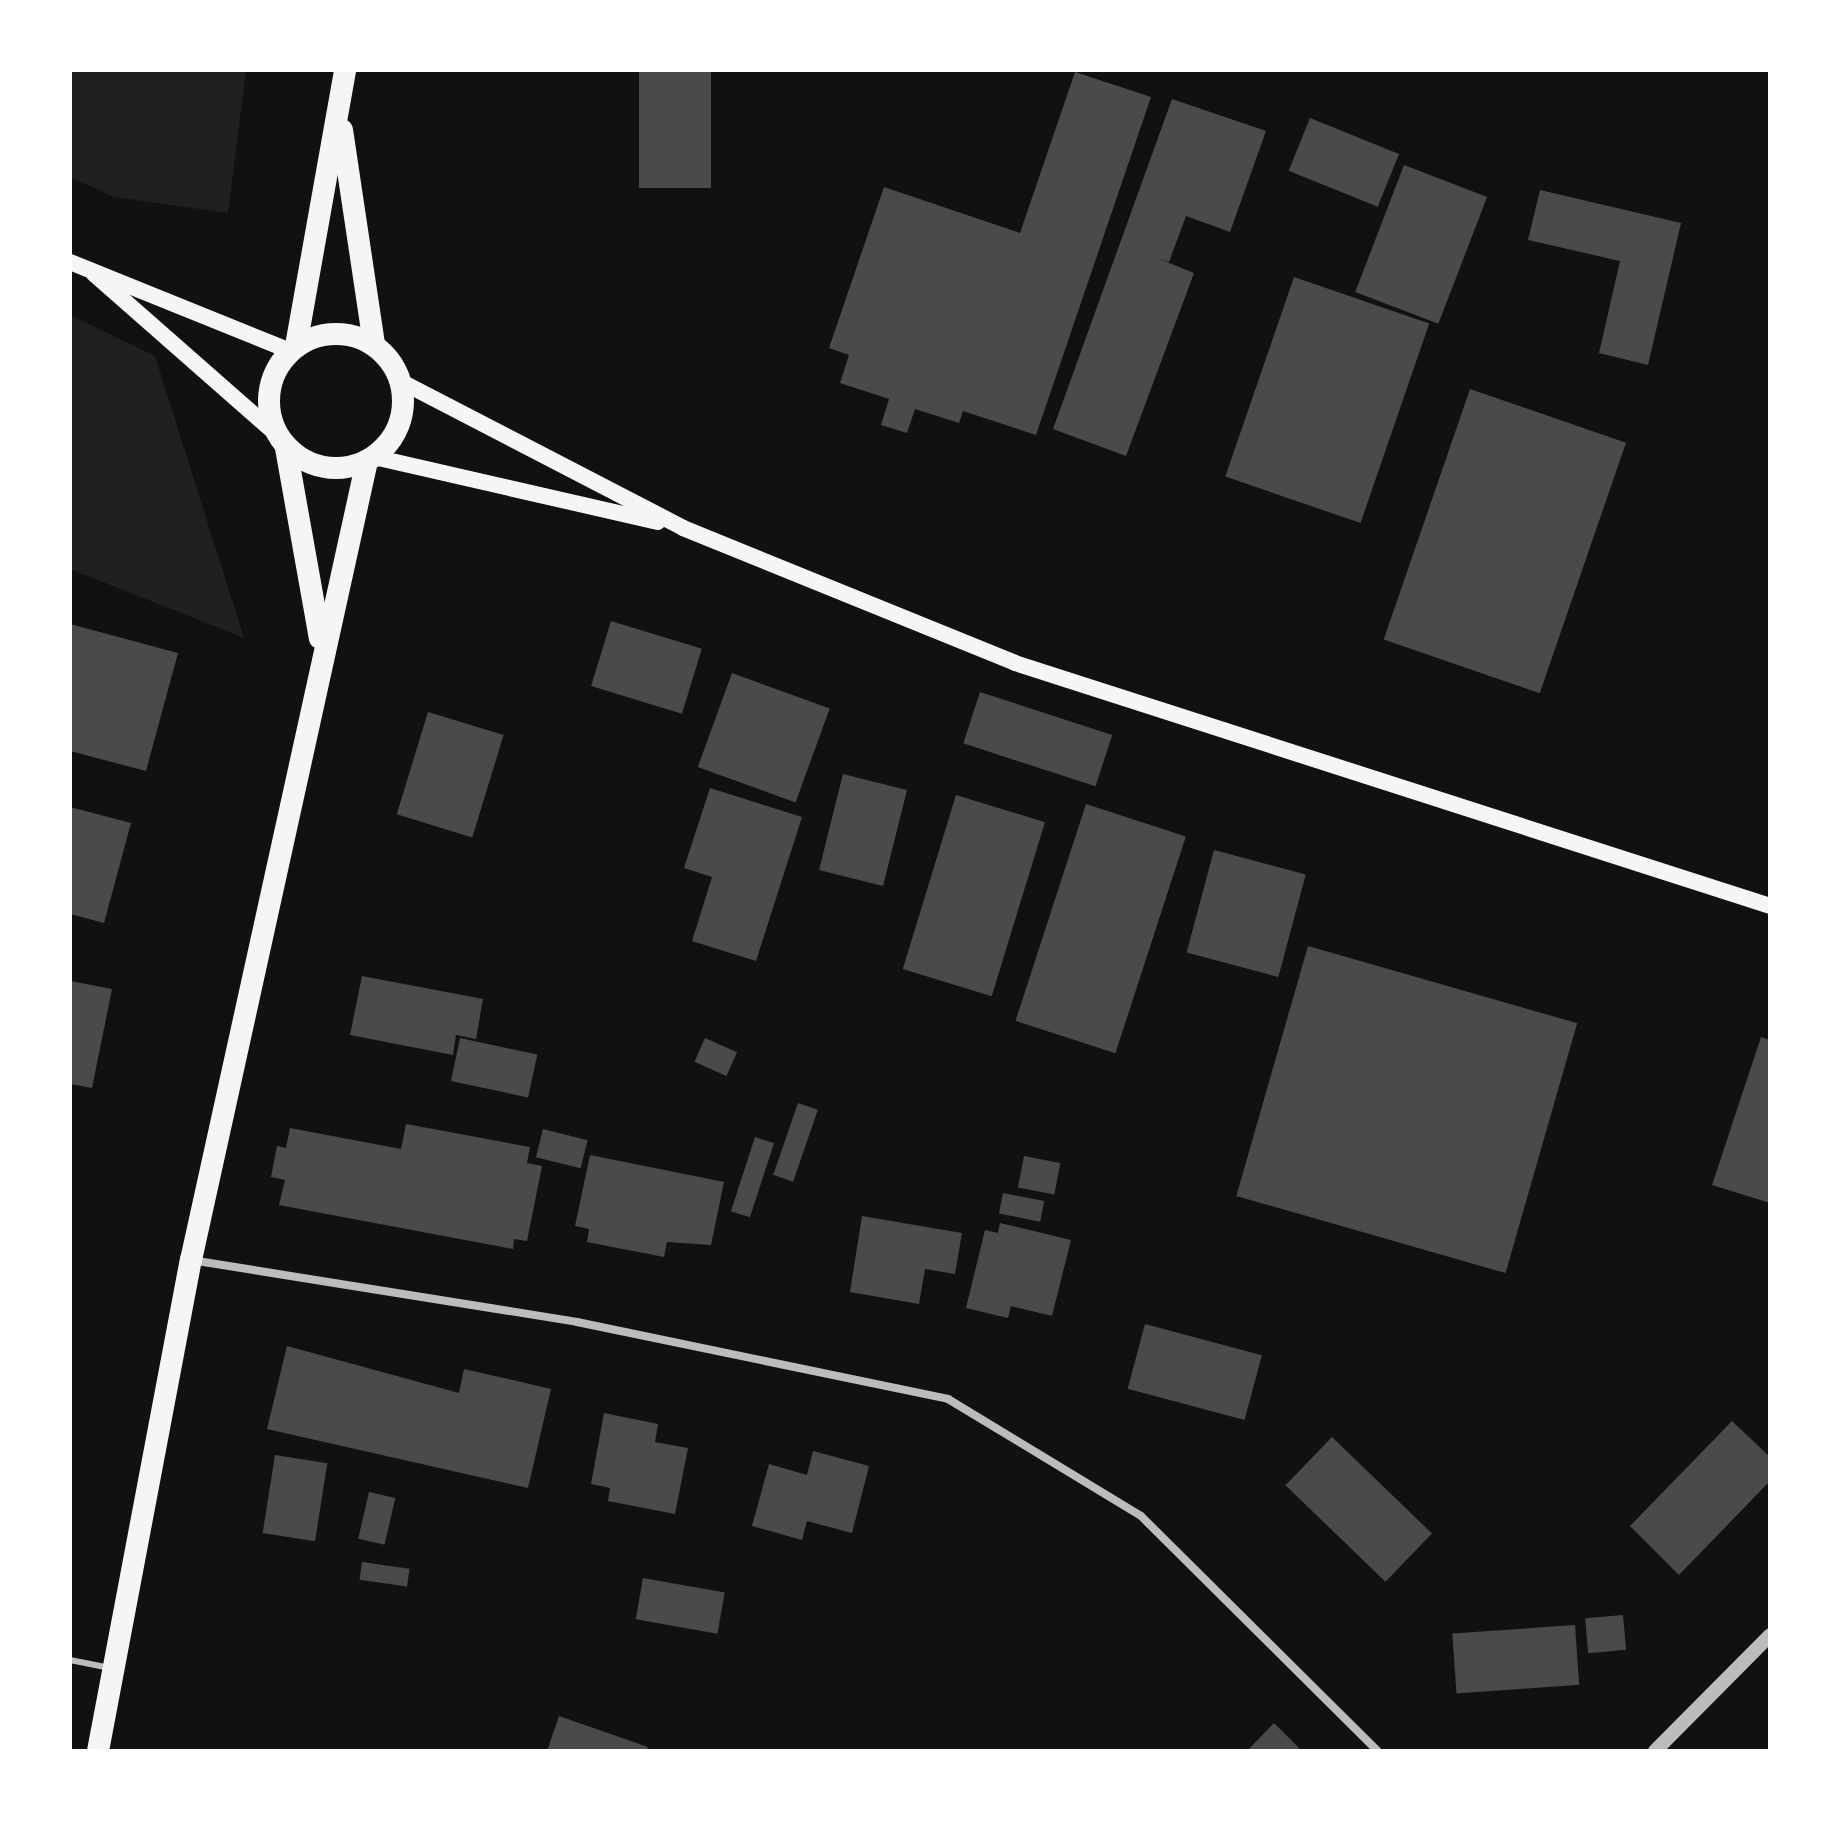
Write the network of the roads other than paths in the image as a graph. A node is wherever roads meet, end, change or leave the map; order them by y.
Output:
1 (345, 70) edge
2 (340, 113) junction
3 (70, 262) edge
4 (94, 274) junction
5 (374, 345) junction
6 (293, 349) junction
7 (400, 381) junction
8 (281, 441) junction
9 (370, 459) junction
10 (683, 528) junction
11 (322, 647) junction
12 (1770, 906) edge
13 (191, 1260) junction
14 (1770, 1635) edge
15 (70, 1660) edge
16 (113, 1668) junction
17 (98, 1751) edge
18 (1378, 1751) edge
19 (1655, 1751) edge

1 - 2 highway
2 - 5 highway
2 - 6 highway
3 - 4 main road
4 - 6 main road
4 - 8 main road
5 - 6 highway
5 - 7 highway
6 - 8 highway
7 - 9 highway
7 - 10 main road
8 - 9 highway
8 - 11 highway
9 - 10 main road
9 - 11 highway
10 - 12 main road
11 - 13 highway
13 - 16 highway
13 - 18 street
14 - 19 street
15 - 16 lane
16 - 17 highway

